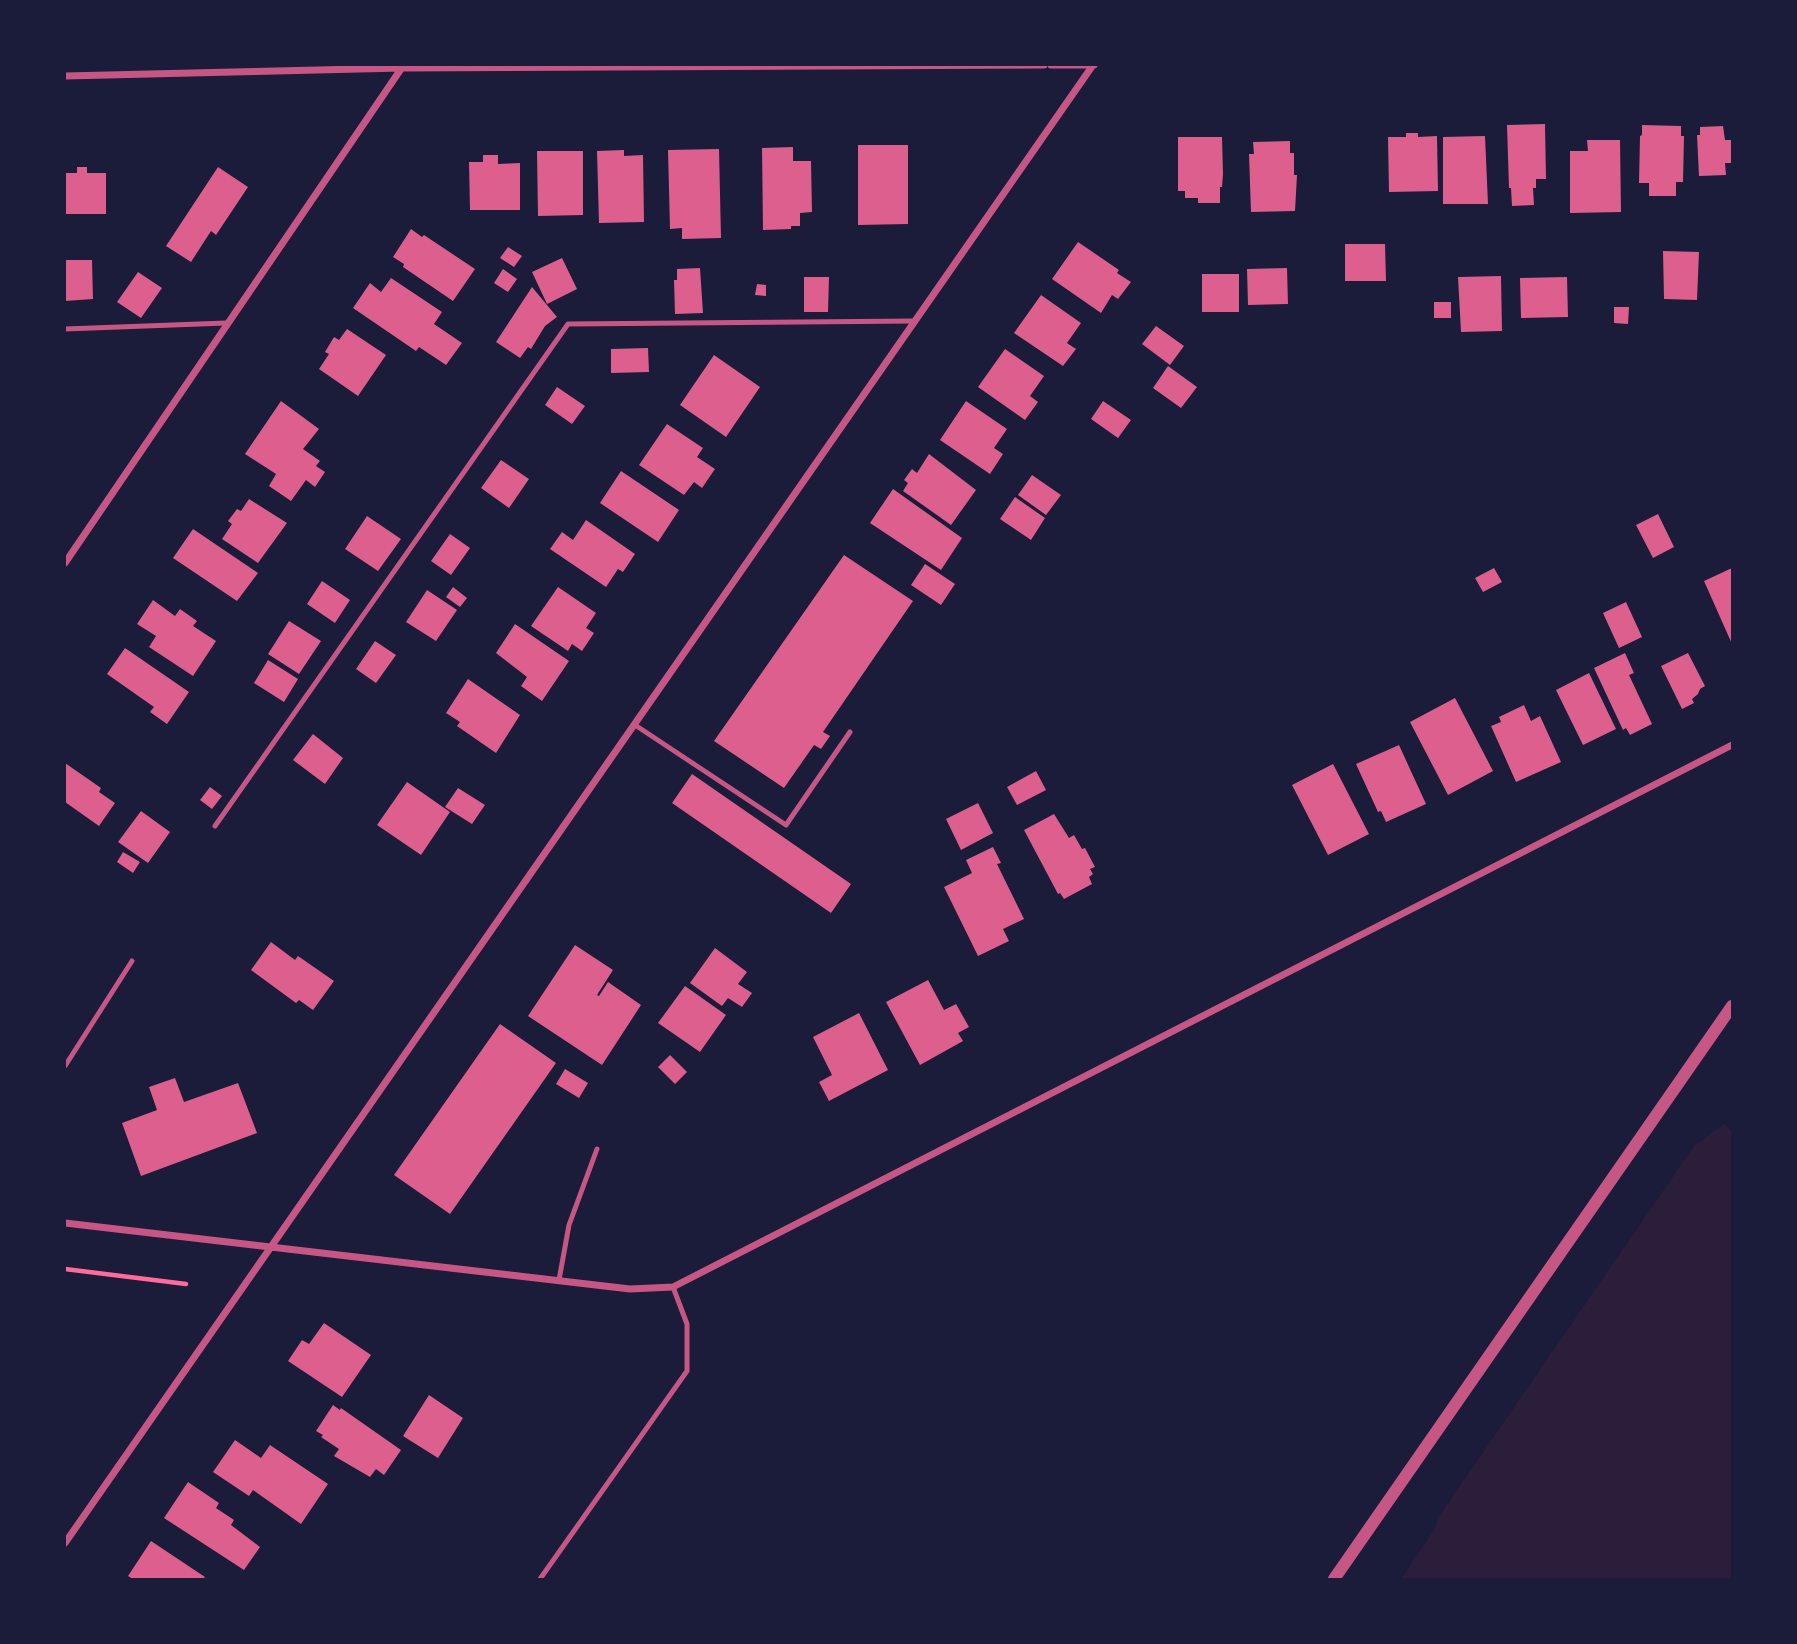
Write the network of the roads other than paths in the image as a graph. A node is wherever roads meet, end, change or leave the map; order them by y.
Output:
1 (1044, 65) edge
2 (1051, 65) edge
3 (1094, 65) edge
4 (403, 66) edge
5 (65, 76) edge
6 (915, 321) junction
7 (226, 323) junction
8 (65, 330) edge
9 (65, 564) edge
10 (635, 725) junction
11 (850, 732) dead end
12 (1732, 745) edge
13 (215, 826) dead end
14 (132, 961) dead end
15 (1732, 1006) edge
16 (65, 1066) edge
17 (597, 1149) dead end
18 (65, 1223) edge
19 (272, 1247) junction
20 (559, 1280) junction
21 (673, 1287) junction
22 (65, 1544) edge
23 (540, 1579) edge
24 (1335, 1579) edge

1 - 4 street
2 - 3 street
3 - 6 street
4 - 5 street
4 - 7 street
6 - 10 street
6 - 13 lane
7 - 8 lane
7 - 9 street
10 - 11 lane
10 - 19 street
12 - 21 street
14 - 16 lane
15 - 24 street
17 - 20 lane
18 - 19 street
19 - 20 street
19 - 22 street
20 - 21 street
21 - 23 lane

